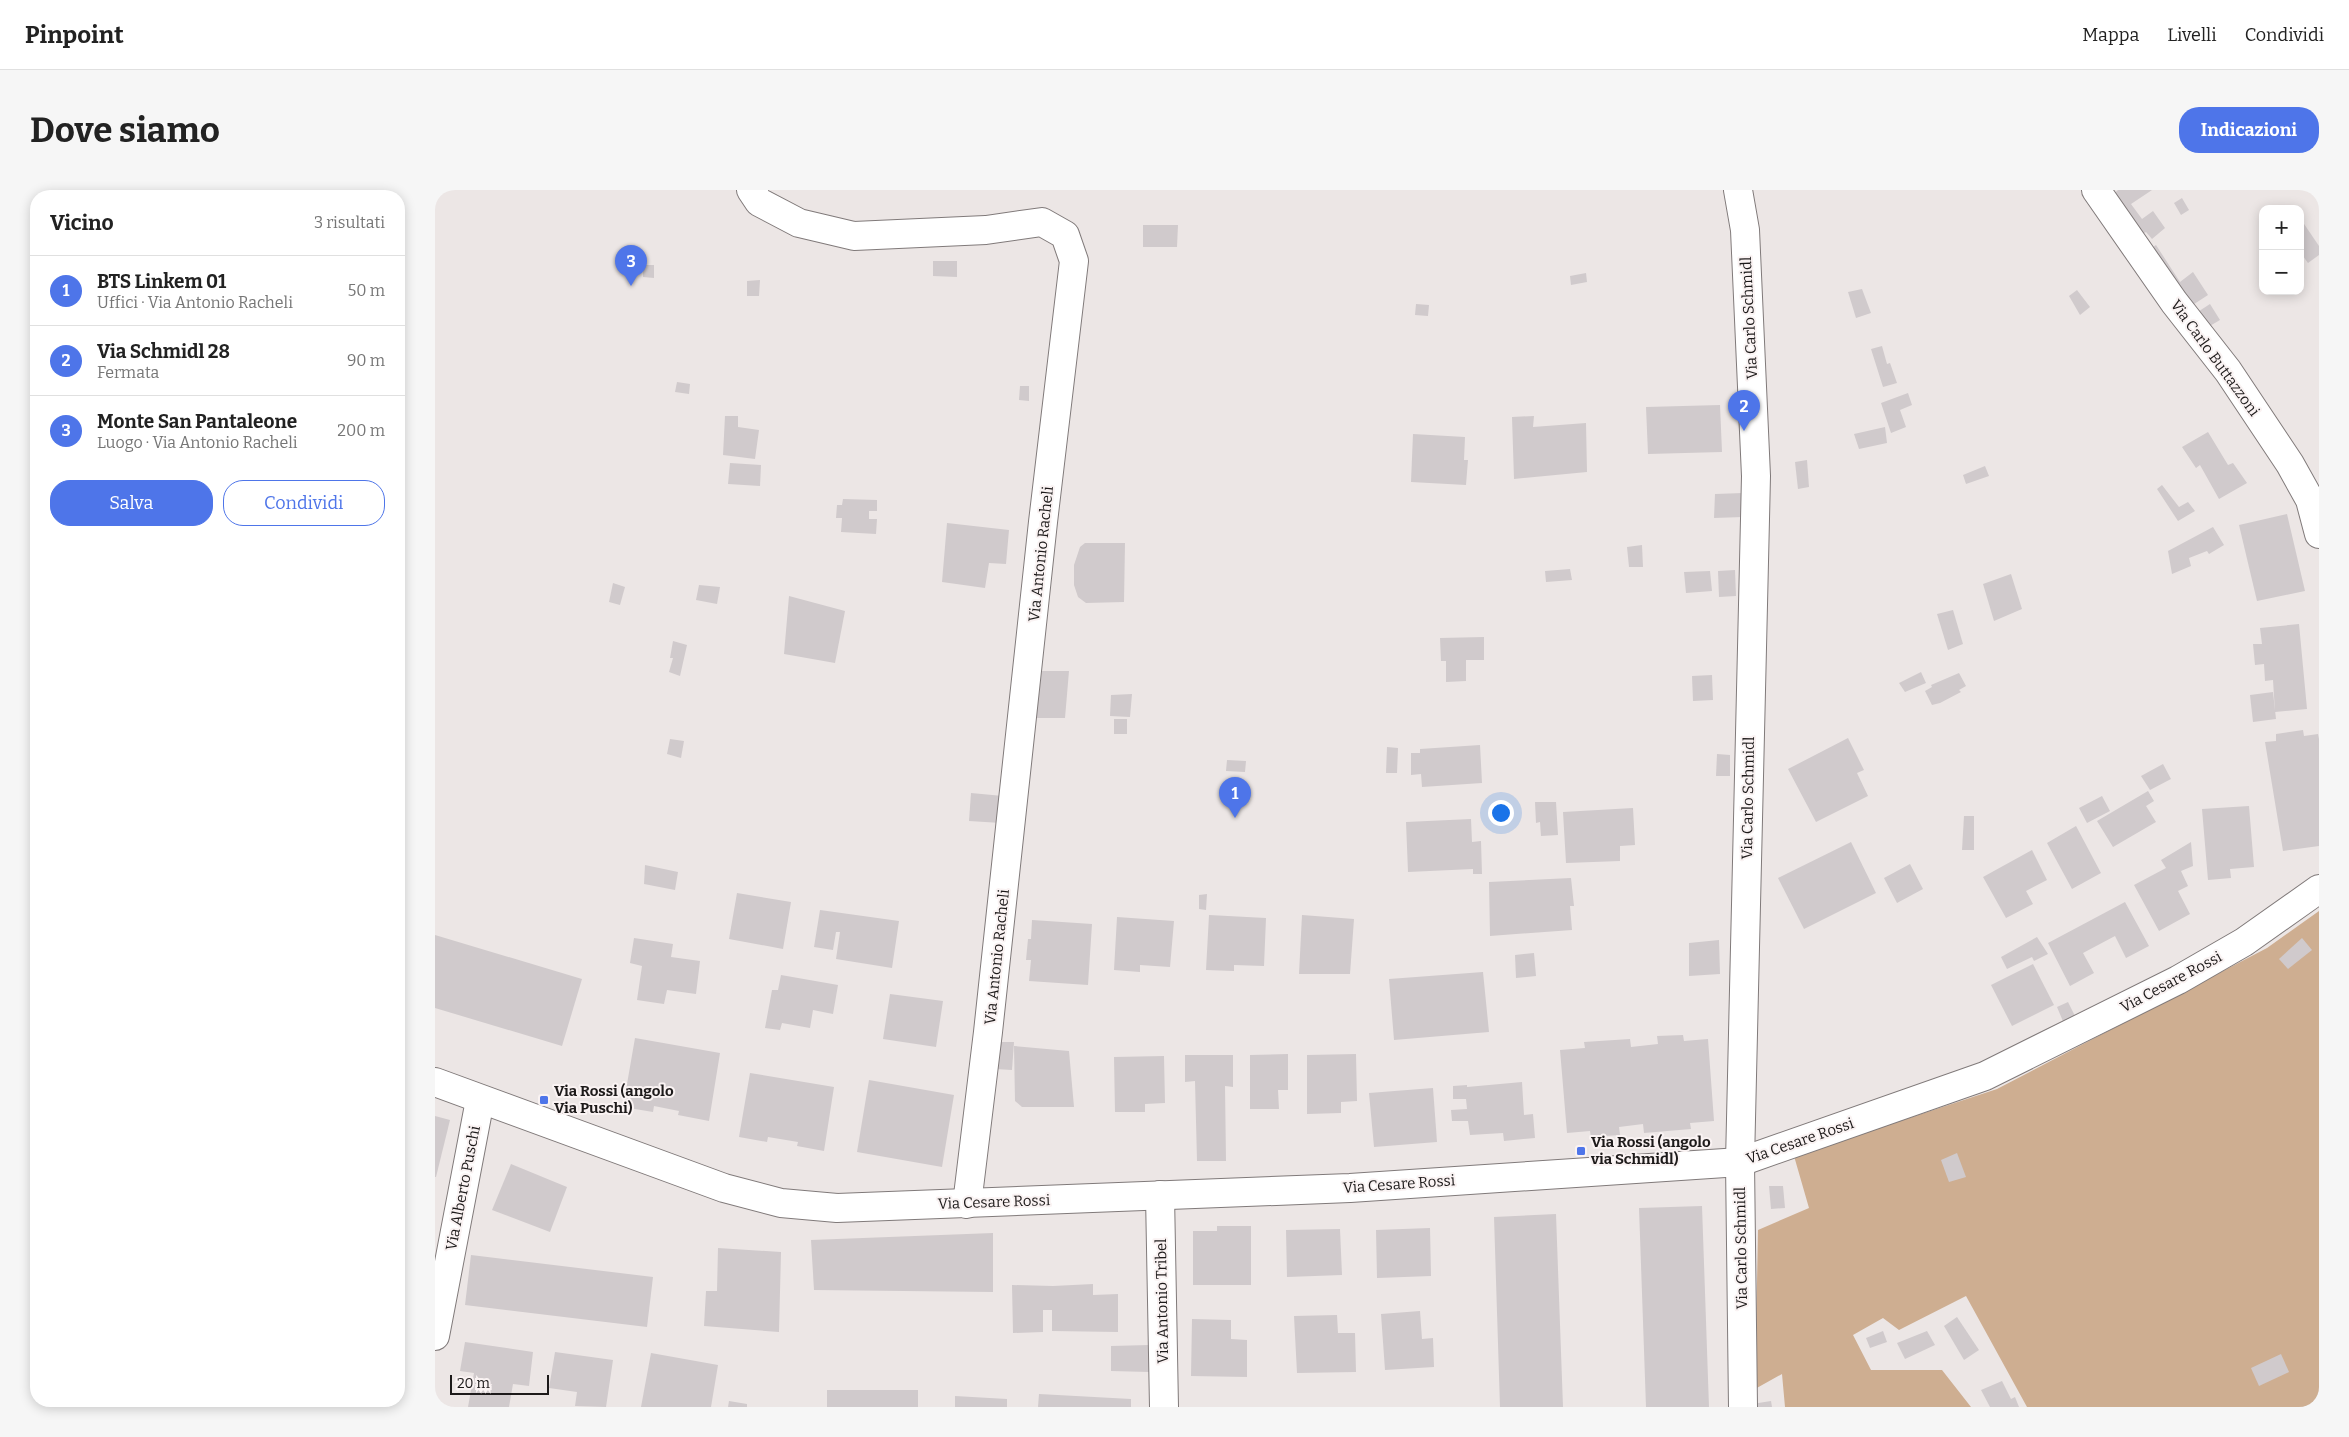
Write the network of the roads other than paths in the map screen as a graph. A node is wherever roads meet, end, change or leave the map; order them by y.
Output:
1 (751, 190) edge
2 (1738, 190) edge
3 (2096, 190) edge
4 (2319, 534) edge
5 (2319, 888) edge
6 (435, 1082) edge
7 (480, 1100) junction
8 (1740, 1162) junction
9 (1160, 1195) junction
10 (967, 1204) junction
11 (435, 1336) edge
12 (1164, 1407) edge
13 (1743, 1407) edge

1 - 10 street, Via Antonio Racheli
2 - 8 street, Via Carlo Schmidl
3 - 4 street, Via Carlo Buttazzoni
5 - 8 street, Via Cesare Rossi
6 - 7 street, Via Cesare Rossi
7 - 10 street, Via Cesare Rossi
7 - 11 street, Via Alberto Puschi
8 - 9 street, Via Cesare Rossi
8 - 13 street, Via Carlo Schmidl
9 - 10 street, Via Cesare Rossi
9 - 12 street, Via Antonio Tribel

